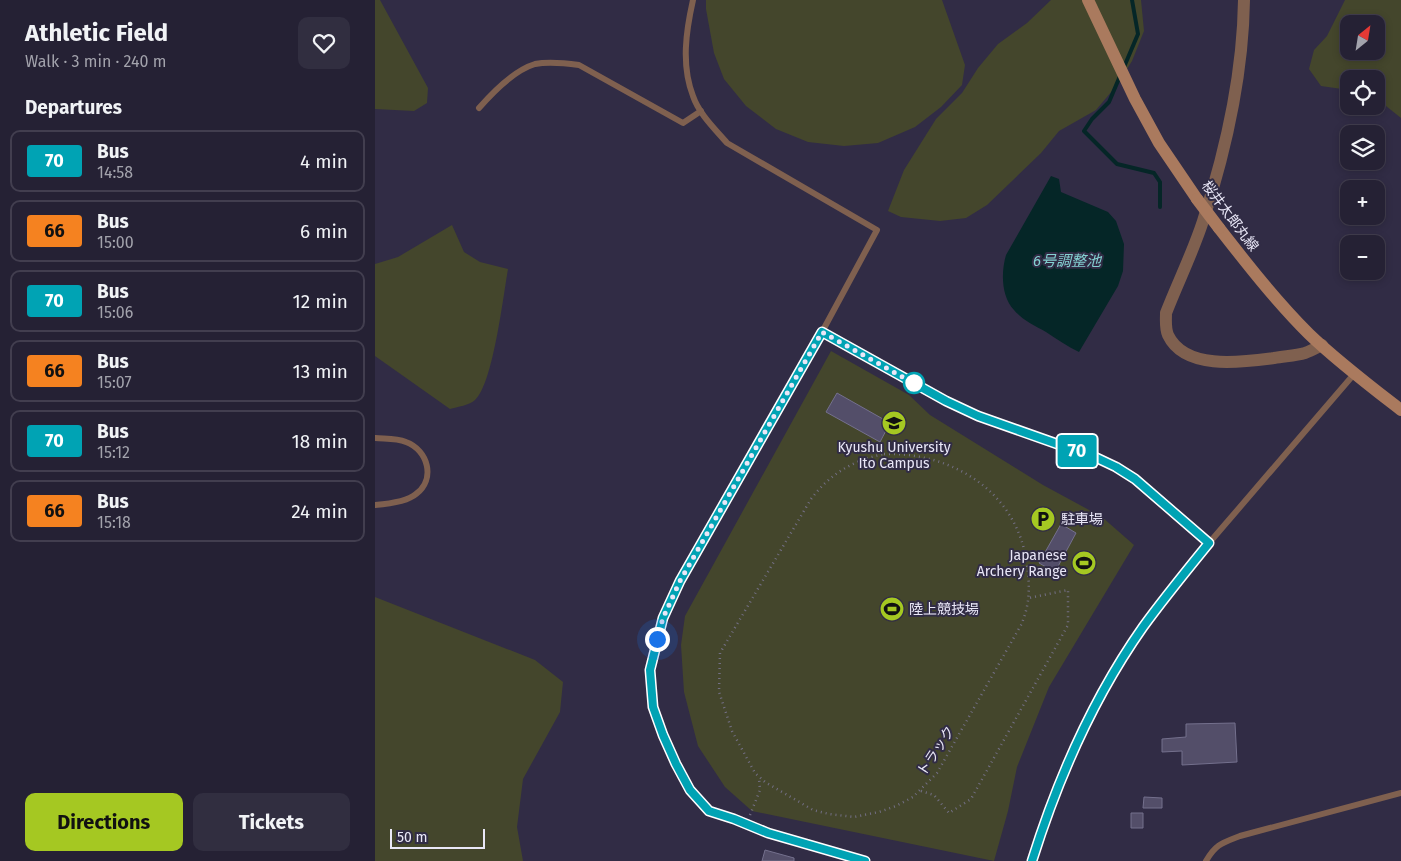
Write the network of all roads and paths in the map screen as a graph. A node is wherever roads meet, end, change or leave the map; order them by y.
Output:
1 (693, 0) edge
2 (1089, 0) edge
3 (1244, 0) edge
4 (479, 108) dead end
5 (701, 111) junction
6 (822, 332) junction
7 (1322, 345) junction
8 (1355, 373) junction
9 (1401, 410) edge
10 (375, 438) edge
11 (375, 505) edge
12 (1209, 543) junction
13 (1029, 598) junction
14 (759, 777) junction
15 (920, 791) junction
16 (1401, 793) edge
17 (746, 823) junction
18 (865, 861) edge
19 (1032, 861) edge
20 (1205, 861) edge

1 - 5 lane
2 - 7 main road, 桜井太郎丸線, bridge
3 - 7 street
4 - 5 lane
5 - 6 lane
6 - 12 lane
6 - 17 lane
7 - 8 main road, 桜井太郎丸線
8 - 9 main road, 桜井太郎丸線
8 - 12 lane
10 - 11 lane
12 - 19 lane
13 - 14 path, トラック
13 - 15 path, トラック
13 - 15 path
14 - 15 path, トラック
14 - 17 path
16 - 20 lane
17 - 18 lane

